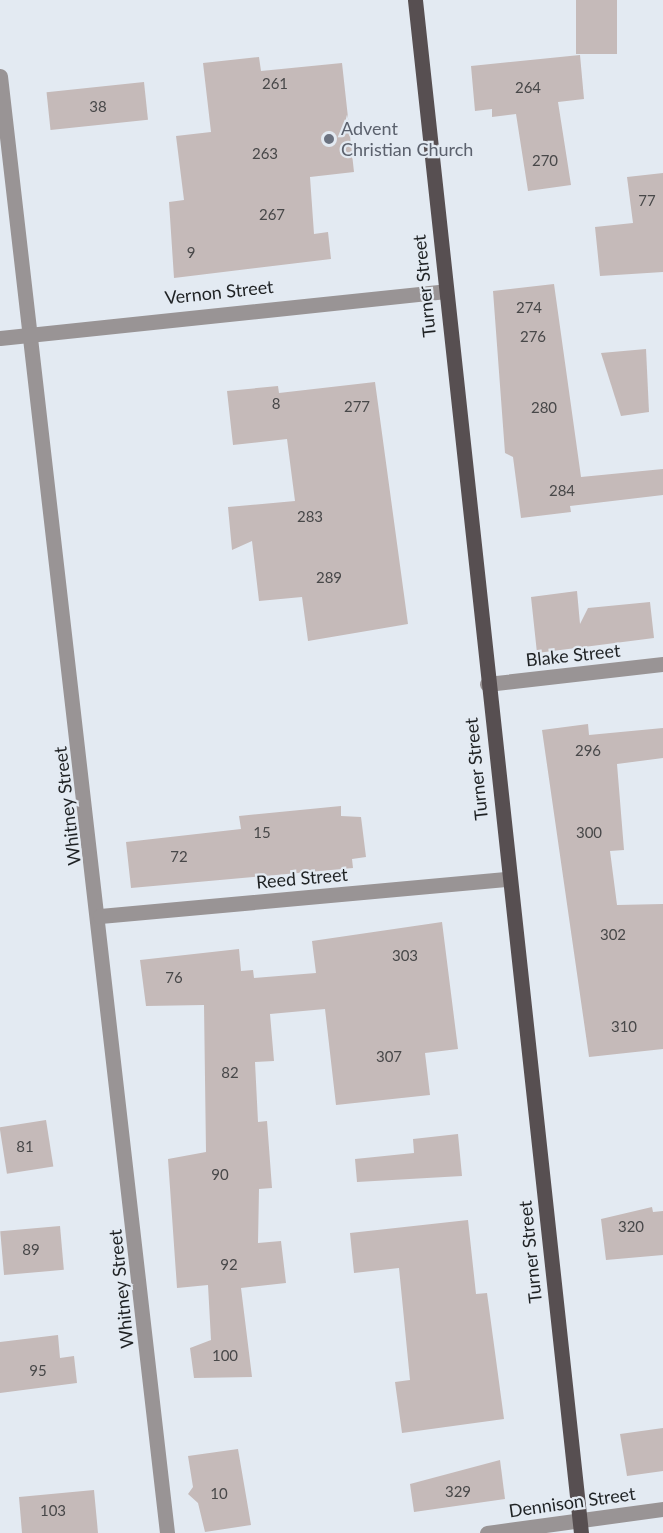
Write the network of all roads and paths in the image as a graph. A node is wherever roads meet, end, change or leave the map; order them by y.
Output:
1 (415, 0) edge
2 (0, 76) edge
3 (444, 291) junction
4 (30, 334) junction
5 (0, 338) edge
6 (663, 664) edge
7 (487, 684) junction
8 (508, 879) junction
9 (99, 916) junction
10 (663, 1509) edge
11 (580, 1528) edge
12 (167, 1533) edge
13 (487, 1533) edge

1 - 3 main road, Turner Street
2 - 4 street, Whitney Street
3 - 4 street, Vernon Street
3 - 7 main road, Turner Street
4 - 5 street, Vernon Street
4 - 9 street, Whitney Street
6 - 7 street, Blake Street
7 - 8 main road, Turner Street
8 - 9 street, Reed Street
8 - 11 main road, Turner Street
9 - 12 street, Whitney Street
10 - 11 street, Dennison Street
11 - 13 street, Dennison Street

